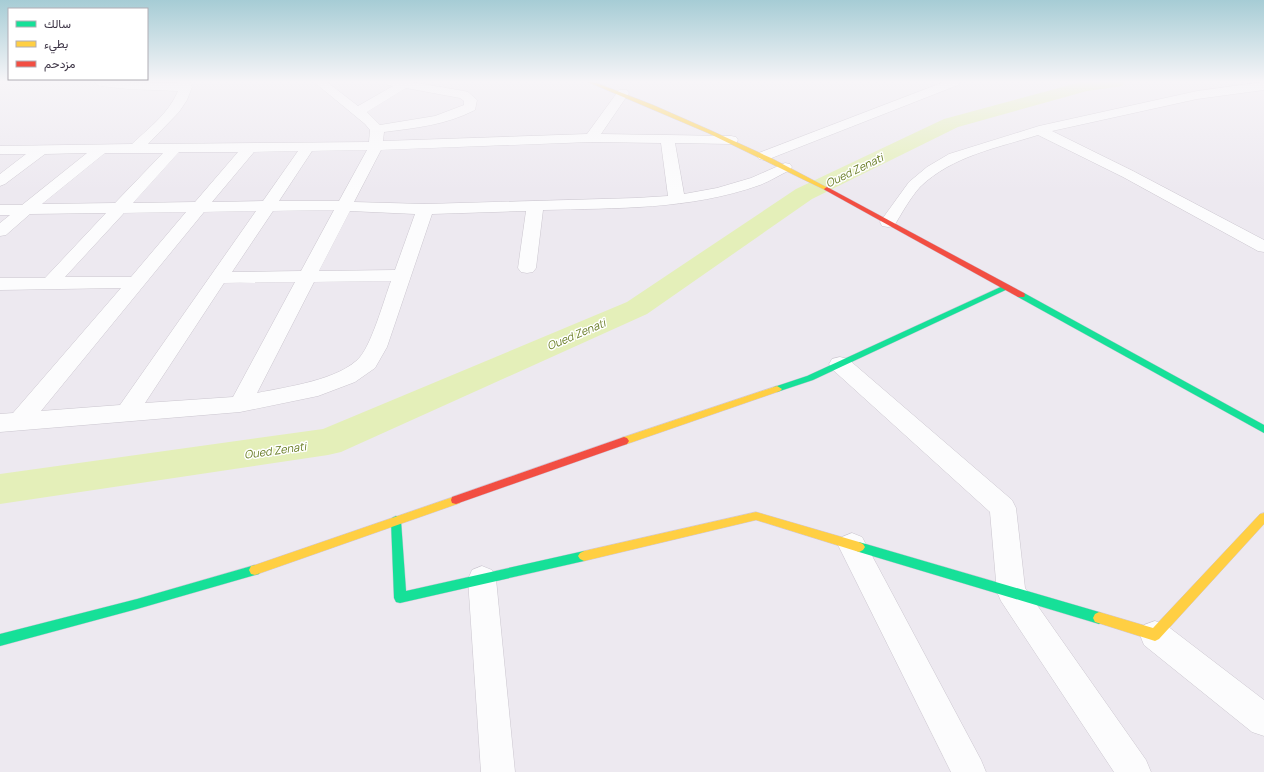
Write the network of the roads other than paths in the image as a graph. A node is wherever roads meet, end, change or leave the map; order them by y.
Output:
1 (167, 118) edge
2 (366, 118) edge
3 (441, 118) edge
4 (605, 118) edge
5 (684, 118) edge
6 (861, 118) edge
7 (1093, 118) edge
8 (377, 129) junction
9 (1039, 130) junction
10 (590, 138) junction
11 (667, 138) junction
12 (731, 140) junction
13 (376, 146) junction
14 (308, 147) junction
15 (176, 148) junction
16 (249, 148) junction
17 (42, 149) junction
18 (101, 149) junction
19 (134, 149) junction
20 (0, 150) edge
21 (764, 156) junction
22 (790, 169) junction
23 (0, 180) edge
24 (677, 200) junction
25 (267, 206) junction
26 (345, 206) junction
27 (535, 206) junction
28 (200, 207) junction
29 (120, 208) junction
30 (425, 209) junction
31 (0, 210) edge
32 (26, 210) junction
33 (888, 222) junction
34 (0, 230) edge
35 (1264, 247) edge
36 (528, 268) dead end
37 (402, 275) junction
38 (307, 276) junction
39 (219, 278) junction
40 (136, 282) junction
41 (50, 283) junction
42 (0, 284) edge
43 (1008, 287) junction
44 (840, 364) junction
45 (240, 404) junction
46 (128, 412) junction
47 (10, 422) edge
48 (1264, 428) edge
49 (1264, 517) edge
50 (396, 521) junction
51 (852, 545) junction
52 (482, 579) junction
53 (1011, 592) junction
54 (1155, 635) junction
55 (0, 640) edge
56 (1264, 720) edge
57 (498, 772) edge
58 (969, 772) edge
59 (1134, 772) edge

1 - 19 street
2 - 8 street
3 - 8 street
4 - 10 street
5 - 12 street
6 - 21 street
7 - 9 street
8 - 13 street
9 - 33 street
9 - 35 street
10 - 11 street
10 - 13 street
11 - 12 street
11 - 24 street
12 - 21 street
13 - 14 street
13 - 26 street
14 - 16 street
14 - 25 street
15 - 16 street
15 - 19 street
15 - 29 street
16 - 28 street
17 - 18 street
17 - 20 street
17 - 23 street
18 - 19 street
18 - 32 street
21 - 22 street
22 - 24 street
22 - 33 street
24 - 27 street
25 - 26 street
25 - 28 street
25 - 39 street
26 - 30 street
26 - 38 street
27 - 30 street
27 - 36 street
28 - 29 street
28 - 40 street
29 - 32 street
29 - 41 street
30 - 37 street
31 - 32 street
32 - 34 street
33 - 43 street
37 - 38 street
37 - 45 street
38 - 39 street
38 - 45 street
39 - 46 street
40 - 41 street
40 - 47 street
41 - 42 street
43 - 44 street
43 - 48 street
44 - 50 street
44 - 53 street
45 - 46 street
46 - 47 street
49 - 54 street
50 - 52 street
50 - 55 street
51 - 52 street
51 - 53 street
51 - 58 street
52 - 57 street
53 - 54 street
53 - 59 street
54 - 56 street

